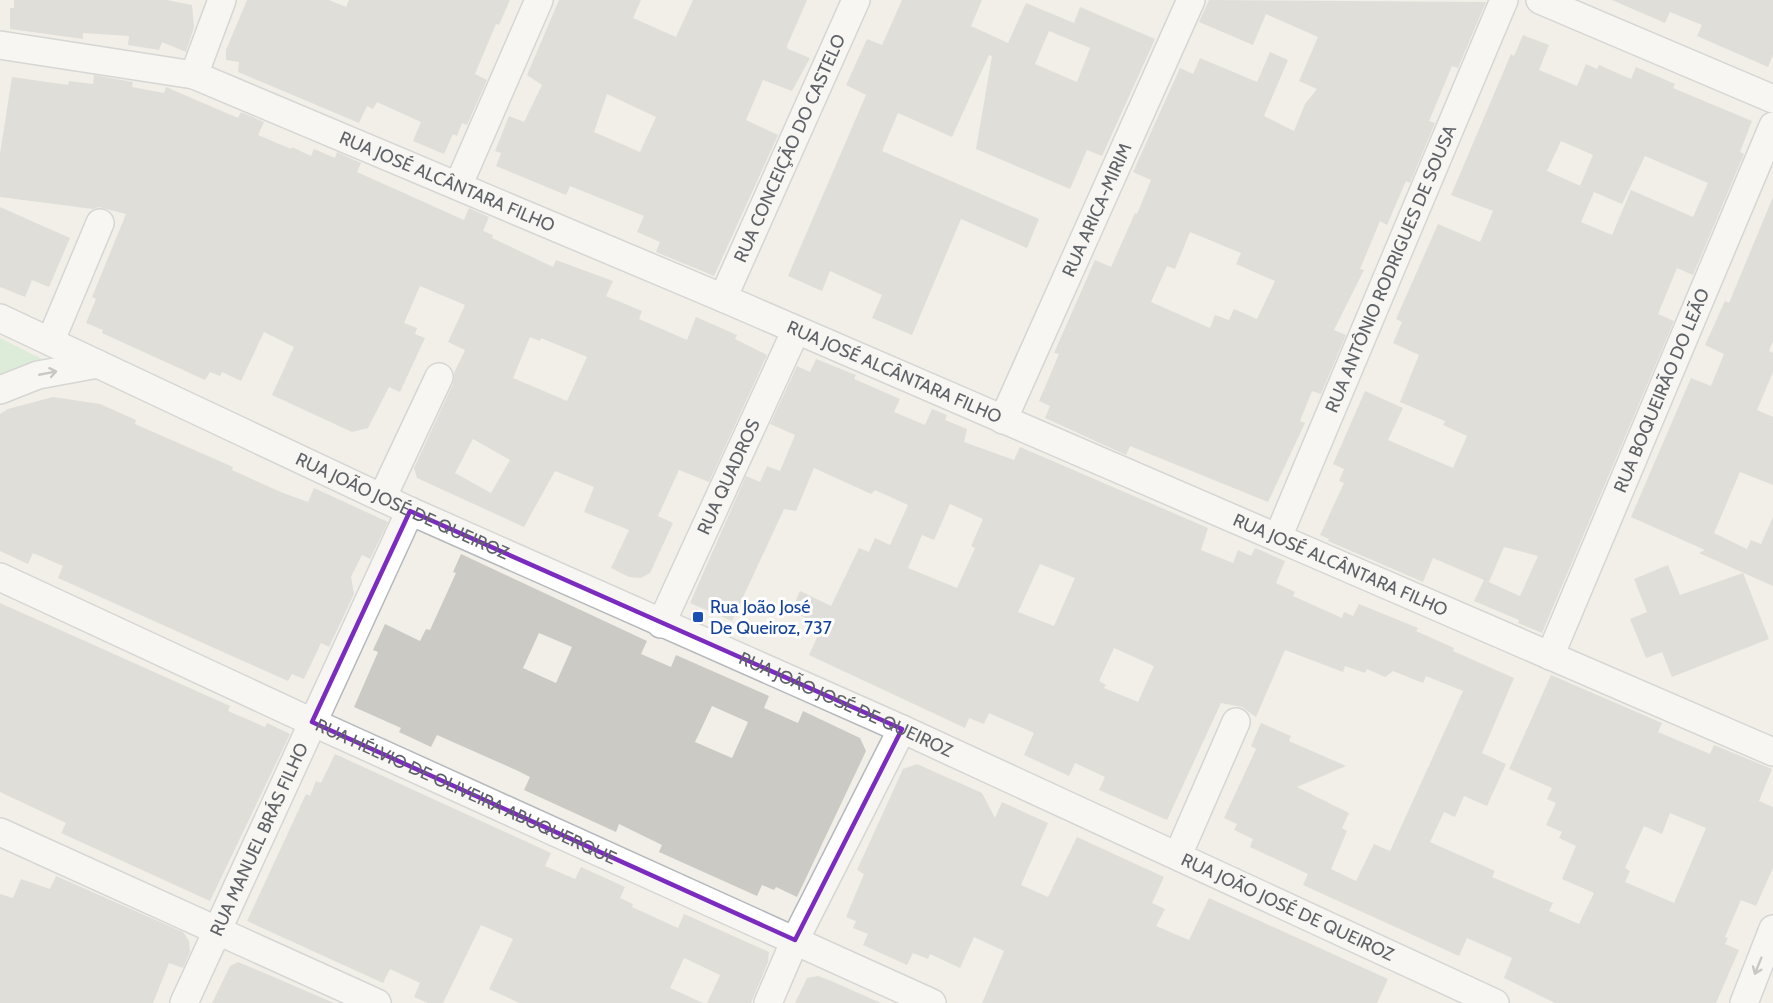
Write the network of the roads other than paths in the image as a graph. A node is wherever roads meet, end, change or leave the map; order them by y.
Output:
1 (539, 0) edge
2 (856, 0) edge
3 (1191, 0) edge
4 (1504, 0) edge
5 (1540, 0) edge
6 (217, 4) edge
7 (0, 45) edge
8 (194, 75) junction
9 (1773, 99) edge
10 (1773, 126) edge
11 (458, 186) junction
12 (100, 223) dead end
13 (723, 298) junction
14 (0, 318) edge
15 (796, 330) junction
16 (51, 340) junction
17 (98, 364) junction
18 (439, 377) dead end
19 (0, 390) edge
20 (1003, 420) junction
21 (382, 498) junction
22 (410, 511) junction
23 (1278, 537) junction
24 (0, 577) edge
25 (661, 624) junction
26 (1550, 656) junction
27 (312, 722) junction
28 (1236, 722) dead end
29 (902, 729) junction
30 (1773, 752) edge
31 (0, 832) edge
32 (1178, 855) junction
33 (216, 928) junction
34 (1773, 929) edge
35 (795, 940) junction
36 (1483, 1000) edge
37 (184, 1003) edge
38 (377, 1003) edge
39 (768, 1003) edge
40 (932, 1003) edge
41 (1744, 1003) edge

1 - 11 street
2 - 13 street, RUA CONCEIÇÃO DO CASTELO
3 - 20 street, RUA ARICA-MIRIM
4 - 23 street, RUA ANTÔNIO RODRIGUES DE SOUSA
5 - 9 street
6 - 8 street
7 - 8 street, RUA JOSÉ ALCÂNTARA FILHO
8 - 11 street, RUA JOSÉ ALCÂNTARA FILHO
10 - 26 street, RUA BOQUEIRÃO DO LEÃO
11 - 13 street, RUA JOSÉ ALCÂNTARA FILHO
12 - 16 street
13 - 15 street, RUA JOSÉ ALCÂNTARA FILHO
14 - 16 street, RUA JOÃO JOSÉ DE QUEIROZ
15 - 20 street, RUA JOSÉ ALCÂNTARA FILHO
15 - 25 street, RUA QUADROS
16 - 17 street, RUA JOÃO JOSÉ DE QUEIROZ
19 -> 17 street
17 - 21 street, RUA JOÃO JOSÉ DE QUEIROZ
18 - 21 street
20 - 23 street, RUA JOSÉ ALCÂNTARA FILHO
21 - 22 street, RUA JOÃO JOSÉ DE QUEIROZ
22 - 25 street, RUA JOÃO JOSÉ DE QUEIROZ
22 - 27 street, RUA MANUEL BRÁS FILHO
23 - 26 street, RUA JOSÉ ALCÂNTARA FILHO
24 - 27 street, RUA HÉLVIO DE OLIVEIRA ABUQUERQUE
25 - 29 street, RUA JOÃO JOSÉ DE QUEIROZ
26 - 30 street, RUA JOSÉ ALCÂNTARA FILHO
27 - 33 street, RUA MANUEL BRÁS FILHO
27 - 35 street, RUA HÉLVIO DE OLIVEIRA ABUQUERQUE
28 - 32 street
29 - 32 street, RUA JOÃO JOSÉ DE QUEIROZ
29 - 35 street
31 - 33 street
32 - 36 street, RUA JOÃO JOSÉ DE QUEIROZ
33 - 37 street, RUA MANUEL BRÁS FILHO
33 - 38 street
34 -> 41 street
35 - 39 street
35 - 40 street, RUA HÉLVIO DE OLIVEIRA ABUQUERQUE

